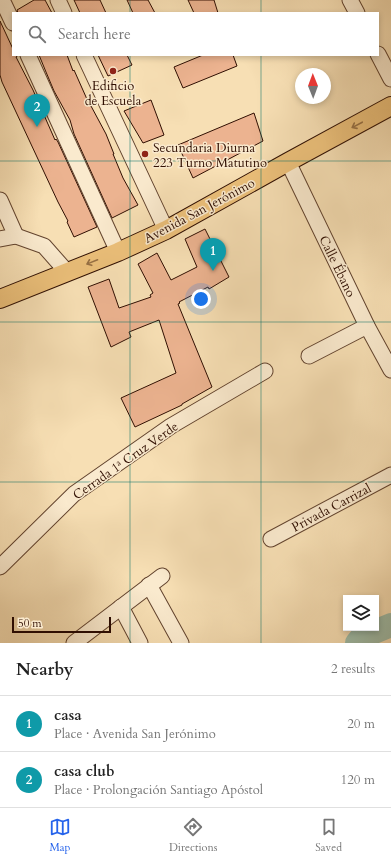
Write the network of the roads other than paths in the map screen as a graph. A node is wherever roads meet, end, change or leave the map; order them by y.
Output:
1 (58, 0) edge
2 (4, 4) edge
3 (64, 12) edge
4 (12, 21) edge
5 (28, 56) edge
6 (84, 56) edge
7 (379, 56) edge
8 (391, 79) edge
9 (391, 106) edge
10 (288, 162) junction
11 (0, 200) edge
12 (166, 230) junction
13 (16, 236) junction
14 (0, 239) edge
15 (118, 252) junction
16 (68, 272) junction
17 (0, 299) edge
18 (367, 326) junction
19 (309, 356) dead end
20 (391, 370) edge
21 (264, 371) dead end
22 (391, 475) edge
23 (271, 539) dead end
24 (0, 567) edge
25 (162, 576) dead end
26 (150, 585) junction
27 (121, 607) junction
28 (82, 640) edge
29 (140, 643) edge
30 (181, 643) edge

1 - 3 street
2 - 4 street
5 - 15 street
6 - 12 street
7 - 8 street
9 -> 10 main road, Avenida San Jerónimo
10 - 12 main road, Avenida San Jerónimo
10 - 18 street, Calle Ébano
11 - 13 street
12 - 15 main road, Avenida San Jerónimo
13 - 14 street
13 - 16 street
15 -> 16 main road, Avenida San Jerónimo
16 - 17 main road, Avenida San Jerónimo
18 - 19 street
18 - 20 street, Calle Ébano
21 - 24 street, Cerrada 1ª Cruz Verde
22 - 23 street, Privada Carrizal
25 - 26 street
26 - 27 street
26 - 30 street
27 - 28 street
27 - 29 street

